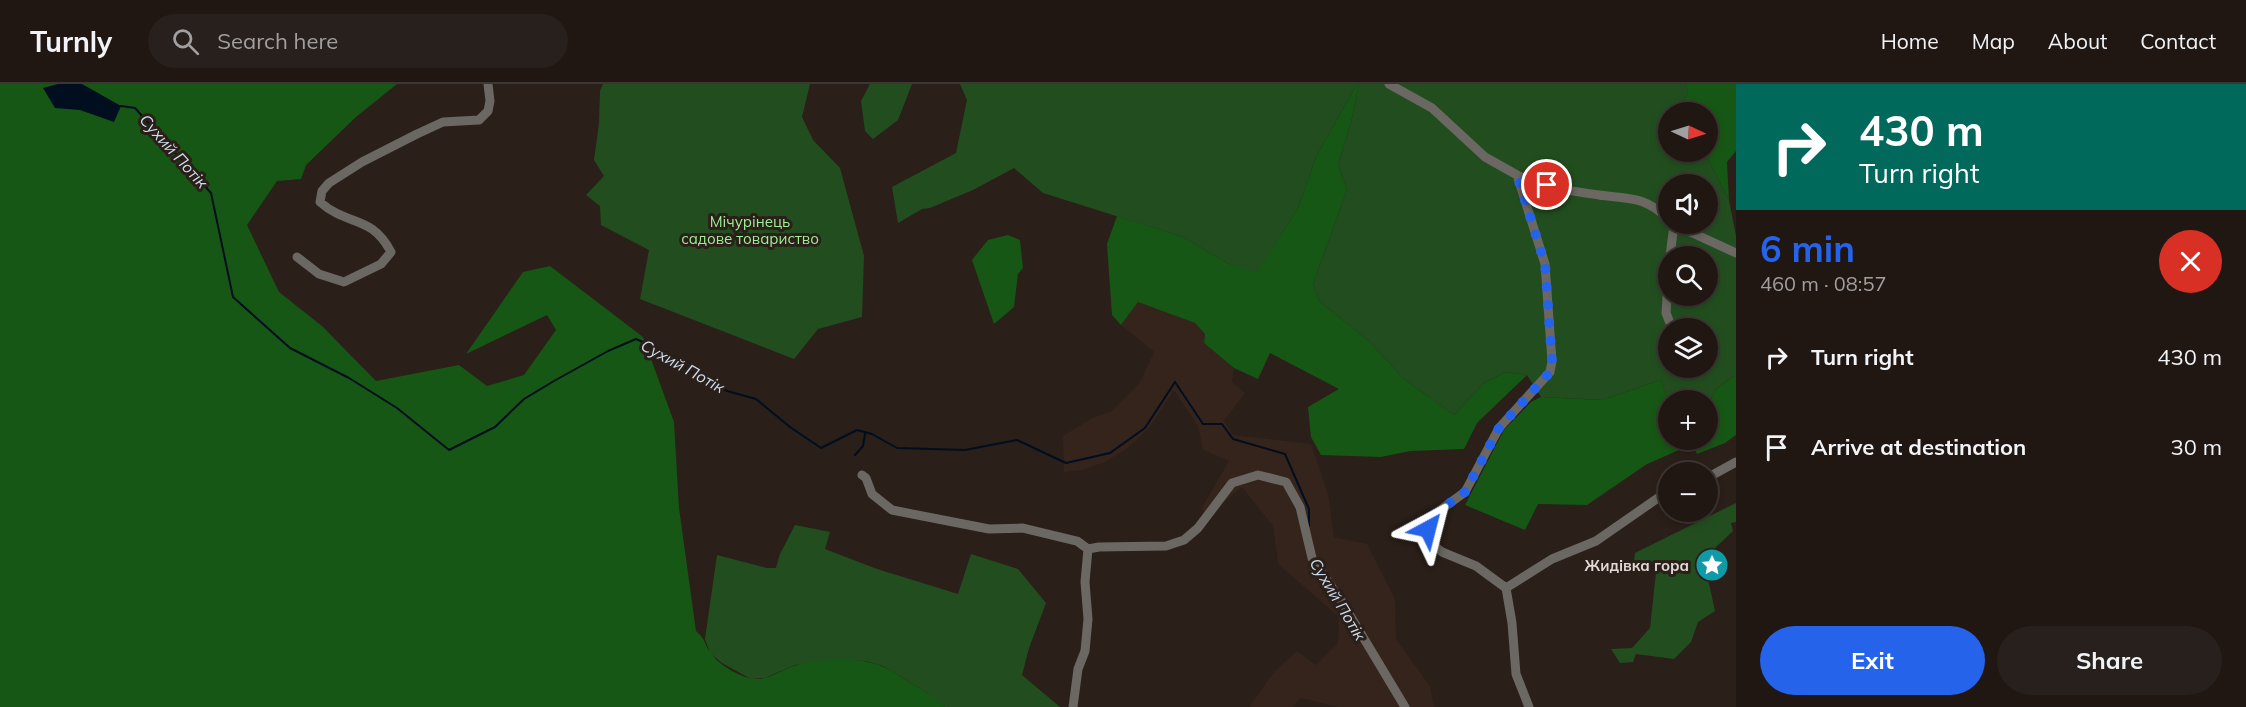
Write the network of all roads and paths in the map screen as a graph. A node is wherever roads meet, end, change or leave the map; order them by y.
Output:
1 (488, 84) edge
2 (1389, 84) edge
3 (1517, 175) junction
4 (1658, 208) edge
5 (1697, 234) edge
6 (1736, 253) edge
7 (297, 256) dead end
8 (1736, 462) edge
9 (1718, 472) edge
10 (862, 475) dead end
11 (1658, 498) edge
12 (1088, 549) junction
13 (1506, 588) junction
14 (1073, 707) edge
15 (1405, 707) edge
16 (1529, 707) edge

1 - 7 street
2 - 3 street
3 - 4 street
3 - 13 street
5 - 6 street
8 - 9 street
10 - 12 street
11 - 13 street
12 - 14 street
12 - 15 street
13 - 16 street

